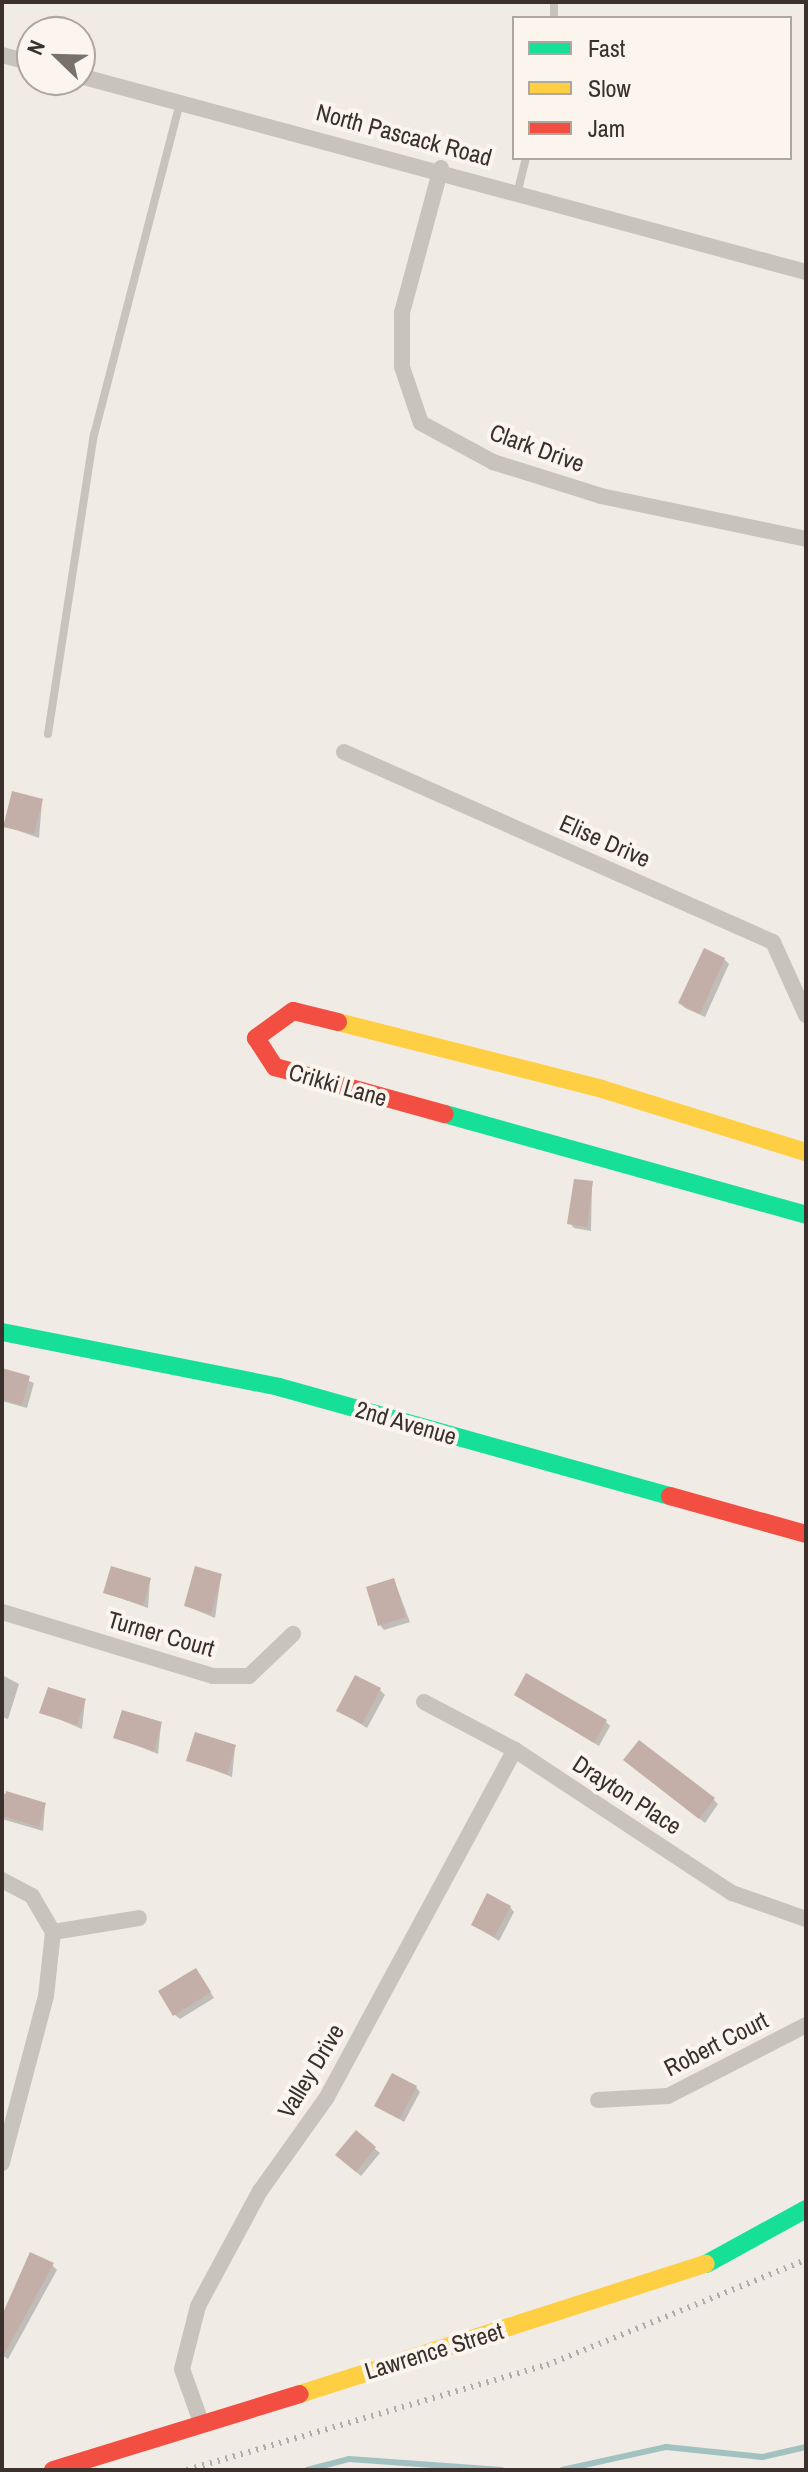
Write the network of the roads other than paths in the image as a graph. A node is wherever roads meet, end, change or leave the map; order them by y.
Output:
1 (96, 80) edge
2 (180, 101) junction
3 (526, 160) edge
4 (441, 168) junction
5 (518, 190) junction
6 (806, 272) edge
7 (806, 539) edge
8 (48, 734) dead end
9 (344, 752) dead end
10 (806, 1015) edge
11 (806, 1152) edge
12 (806, 1215) edge
13 (2, 1332) edge
14 (806, 1534) edge
15 (2, 1612) edge
16 (293, 1634) dead end
17 (424, 1702) dead end
18 (515, 1750) junction
19 (2, 1880) edge
20 (139, 1918) dead end
21 (806, 1919) edge
22 (53, 1932) junction
23 (806, 2025) edge
24 (598, 2100) dead end
25 (2, 2163) edge
26 (806, 2209) edge
27 (201, 2422) junction
28 (53, 2470) edge

1 - 2 street, North Pascack Road
2 - 4 street, North Pascack Road
2 - 8 lane
3 - 5 lane
4 - 5 street, North Pascack Road
4 - 7 street, Clark Drive
5 - 6 street, North Pascack Road
9 - 10 street, Elise Drive
11 - 12 street, Crikki Lane
13 - 14 street, 2nd Avenue
15 - 16 street, Turner Court
17 - 18 street, Drayton Place
18 - 21 street, Drayton Place
18 - 27 street, Valley Drive
19 - 22 street
20 - 22 street
22 - 25 street
23 - 24 street, Robert Court
26 - 27 street, Lawrence Street
27 - 28 street, Lawrence Street

